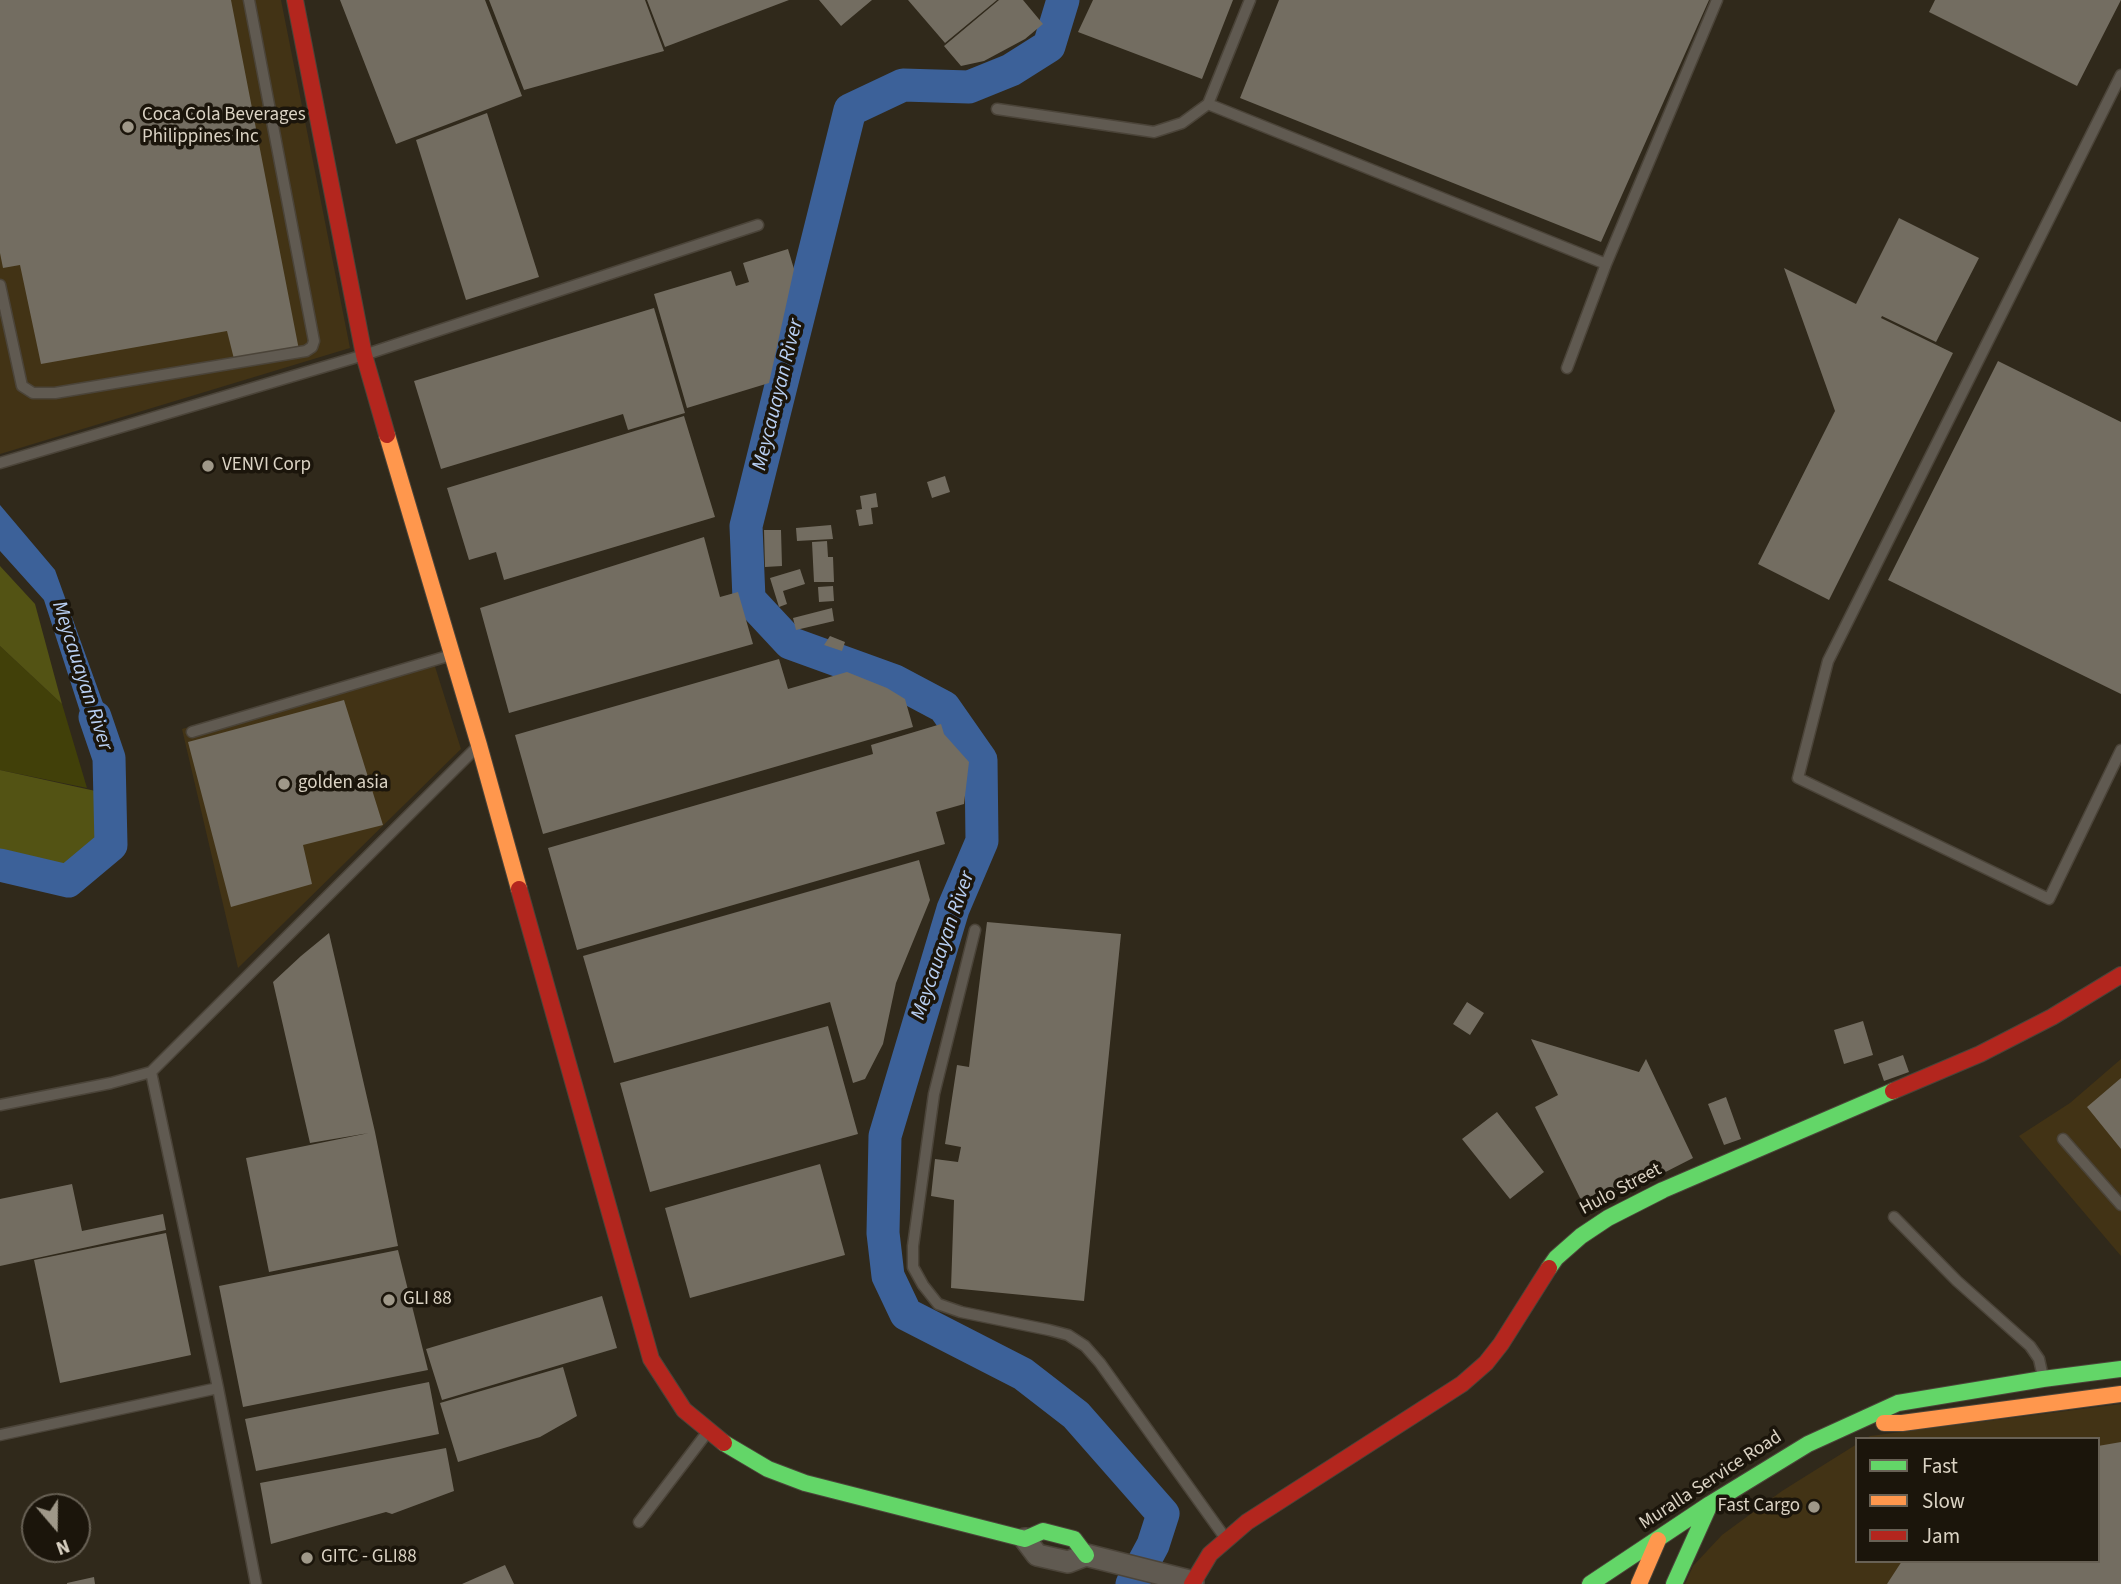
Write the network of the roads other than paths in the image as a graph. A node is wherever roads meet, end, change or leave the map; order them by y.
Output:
1 (249, 0) edge
2 (295, 0) edge
3 (1250, 0) edge
4 (1717, 0) edge
5 (2121, 75) edge
6 (1208, 104) junction
7 (997, 109) dead end
8 (758, 225) dead end
9 (1606, 264) junction
10 (0, 285) edge
11 (365, 355) junction
12 (1567, 368) dead end
13 (0, 463) edge
14 (450, 655) junction
15 (192, 732) dead end
16 (478, 745) junction
17 (2121, 750) edge
18 (975, 930) dead end
19 (2121, 975) edge
20 (151, 1072) junction
21 (0, 1105) edge
22 (2063, 1139) dead end
23 (2121, 1205) edge
24 (1894, 1217) dead end
25 (2121, 1369) edge
26 (2043, 1379) junction
27 (218, 1388) junction
28 (2121, 1394) edge
29 (2048, 1404) junction
30 (1859, 1422) junction
31 (708, 1432) junction
32 (0, 1434) edge
33 (1710, 1504) junction
34 (639, 1522) dead end
35 (1025, 1539) joint
36 (1226, 1539) junction
37 (1658, 1540) junction
38 (1599, 1582) edge
39 (1196, 1583) edge
40 (256, 1584) edge
41 (1639, 1584) edge
42 (1674, 1584) edge

1 - 10 lane
2 - 11 street
3 - 6 lane
4 - 9 lane
5 - 17 lane
6 - 7 lane
6 - 9 lane
8 - 11 lane
9 - 12 lane
11 - 13 lane
11 - 14 street
14 - 15 lane
14 - 16 street
16 - 20 lane
16 - 31 street
18 - 36 lane
19 - 36 street, Hulo Street
20 - 21 lane
20 - 27 lane
22 - 23 lane
24 - 26 lane
25 - 26 street, Muralla Service Road
26 - 29 lane
26 - 30 street, Muralla Service Road
27 - 32 lane
27 - 40 lane
28 - 29 street, Muralla Service Road
29 - 30 street, Muralla Service Road
30 - 33 street, Muralla Service Road
31 - 34 lane
31 - 35 street
33 - 37 street, Muralla Service Road
33 - 42 street
35 - 39 street
36 - 39 street, Hulo Street
37 - 38 street, Muralla Service Road
37 - 41 street

